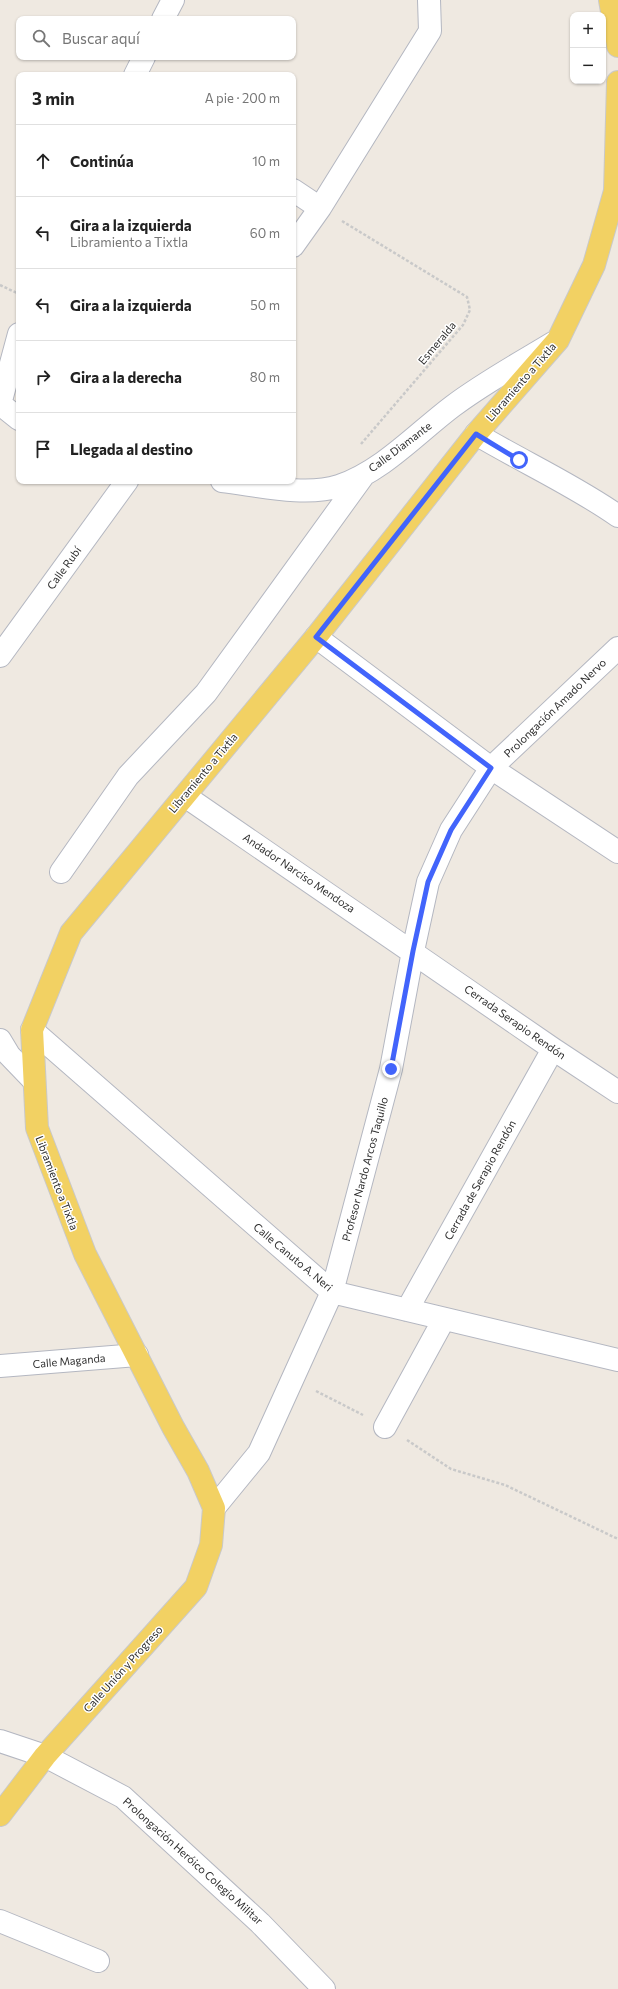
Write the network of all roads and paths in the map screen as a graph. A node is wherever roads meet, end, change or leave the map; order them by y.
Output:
1 (173, 0) edge
2 (429, 0) edge
3 (610, 0) edge
4 (165, 16) edge
5 (618, 46) edge
6 (142, 60) edge
7 (136, 72) edge
8 (618, 82) edge
9 (296, 192) edge
10 (320, 208) junction
11 (296, 242) edge
12 (0, 285) edge
13 (16, 293) edge
14 (558, 340) junction
15 (16, 345) edge
16 (0, 404) edge
17 (16, 417) edge
18 (476, 434) junction
19 (360, 446) dead end
20 (363, 476) junction
21 (125, 484) edge
22 (247, 484) edge
23 (618, 516) edge
24 (316, 637) junction
25 (618, 648) edge
26 (0, 656) edge
27 (491, 768) junction
28 (184, 796) junction
29 (618, 852) edge
30 (61, 872) dead end
31 (413, 951) junction
32 (32, 1030) junction
33 (0, 1040) edge
34 (553, 1049) junction
35 (34, 1080) junction
36 (618, 1092) edge
37 (332, 1292) junction
38 (406, 1310) junction
39 (444, 1319) junction
40 (137, 1355) junction
41 (618, 1360) edge
42 (0, 1366) edge
43 (292, 1381) junction
44 (385, 1427) junction
45 (214, 1508) junction
46 (618, 1539) edge
47 (0, 1741) edge
48 (45, 1756) junction
49 (0, 1815) edge
50 (0, 1921) edge
51 (98, 1961) dead end
52 (324, 1989) edge

1 - 4 street
2 - 10 street
3 - 5 main road
6 - 7 street
8 - 14 main road, Libramiento a Tixtla
9 - 10 street
10 - 11 street
10 - 19 path, Esmeralda
12 - 13 path
14 - 18 main road, Libramiento a Tixtla
14 - 20 street, Calle Diamante
15 - 16 street
16 - 17 street
18 - 23 street
18 - 24 main road, Libramiento a Tixtla
20 - 22 street, Calle Diamante
20 - 30 street
21 - 26 street, Calle Rubí
24 - 27 street
24 - 28 main road, Libramiento a Tixtla
25 - 27 street, Prolongación Amado Nervo
27 - 29 street
27 - 31 street, Profesor Nardo Arcos Taquillo
28 - 31 street, Andador Narciso Mendoza
28 - 32 main road, Libramiento a Tixtla
31 - 34 street, Cerrada Serapio Rendón
31 - 37 street, Profesor Nardo Arcos Taquillo
32 - 35 main road, Libramiento a Tixtla
32 - 37 street, Calle Canuto A. Neri
33 - 35 street
34 - 36 street, Cerrada Serapio Rendón
34 - 38 street, Cerrada de Serapio Rendón
35 - 40 main road, Libramiento a Tixtla
37 - 38 street, Calle Canuto A. Neri
37 - 43 street, Profesor Nardo Arcos Taquillo
38 - 39 street, Calle Canuto A. Neri
39 - 41 street, Calle Canuto A. Neri
39 - 44 street
40 - 42 street, Calle Maganda
40 - 45 main road, Libramiento a Tixtla
43 - 44 path
43 - 45 street, Profesor Nardo Arcos Taquillo
44 - 46 path
45 - 48 main road, Calle Unión y Progreso
47 - 48 street, Prolongación Heróico Colegio Militar
48 - 49 main road, Calle Unión y Progreso
48 - 52 street, Prolongación Heróico Colegio Militar
50 - 51 street

